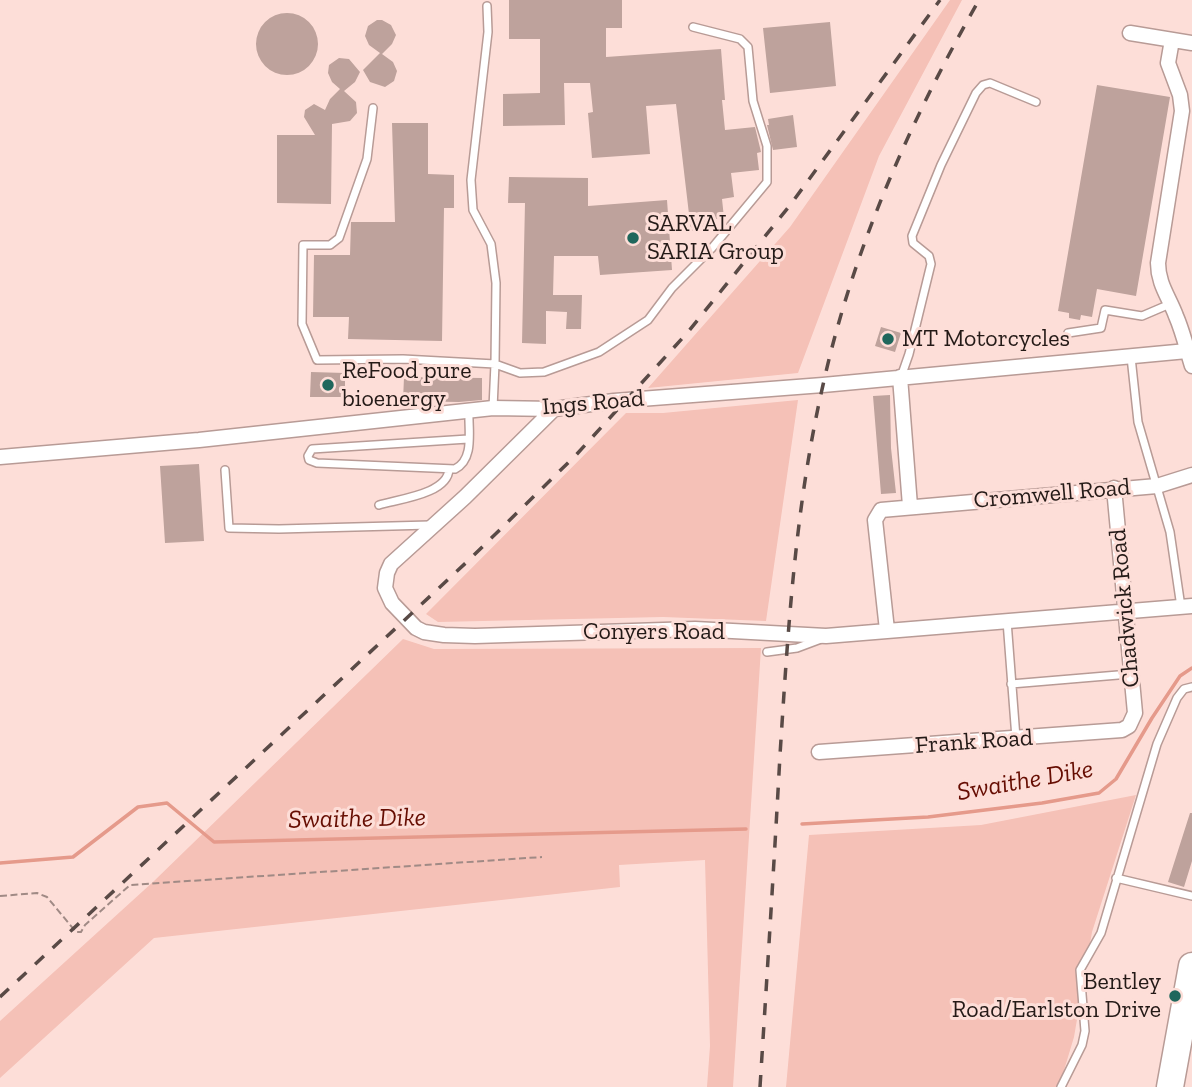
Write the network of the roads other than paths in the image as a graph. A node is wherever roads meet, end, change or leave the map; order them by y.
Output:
1 (487, 6) dead end
2 (693, 27) dead end
3 (1130, 33) dead end
4 (1172, 40) junction
5 (1192, 43) edge
6 (1036, 102) dead end
7 (373, 108) dead end
8 (1170, 304) junction
9 (1069, 332) dead end
10 (1188, 345) edge
11 (1131, 357) junction
12 (495, 363) junction
13 (1192, 366) edge
14 (900, 377) junction
15 (493, 408) junction
16 (554, 409) junction
17 (469, 411) junction
18 (468, 439) junction
19 (0, 457) edge
20 (449, 469) junction
21 (225, 470) dead end
22 (1192, 475) edge
23 (1157, 486) junction
24 (1114, 488) junction
25 (379, 505) dead end
26 (909, 506) junction
27 (434, 525) junction
28 (1187, 607) edge
29 (1124, 612) junction
30 (1006, 620) junction
31 (887, 630) junction
32 (826, 636) junction
33 (768, 652) dead end
34 (1130, 674) junction
35 (1011, 684) junction
36 (1192, 687) edge
37 (1129, 726) joint
38 (1016, 739) junction
39 (819, 752) dead end
40 (1116, 878) junction
41 (1192, 896) edge
42 (1192, 966) edge
43 (1185, 1044) edge
44 (1061, 1087) edge
45 (1170, 1087) edge

1 - 12 lane
2 - 12 lane
3 - 4 street
4 - 5 street
4 - 8 street
6 - 14 lane
7 - 12 lane
8 - 9 lane
8 - 10 street
10 - 11 street, Ings Road
10 - 13 street
11 - 14 street, Ings Road
11 - 23 lane
12 - 15 lane
14 - 16 street, Ings Road
14 - 26 street
15 - 16 street, Ings Road
15 - 17 street, Ings Road
16 - 27 street, Conyers Road
17 - 18 lane
17 - 19 street, Ings Road
18 - 20 lane
18 - 20 lane
20 - 25 lane
21 - 27 lane
22 - 23 street, Cromwell Road
23 - 24 street, Cromwell Road
23 - 28 lane
24 - 26 street, Cromwell Road
24 - 29 street, Chadwick Road
26 - 31 street, Cromwell Road
27 - 32 street, Conyers Road
28 - 29 street, Conyers Road
29 - 30 street, Conyers Road
29 - 34 street, Chadwick Road
30 - 31 street, Conyers Road
30 - 35 lane
31 - 32 street, Conyers Road
32 - 33 lane
34 - 35 lane
34 - 37 street, Chadwick Road
35 - 38 lane
36 - 40 lane
37 - 38 street, Frank Road
38 - 39 street, Frank Road
40 - 41 lane
40 - 44 lane
42 - 43 highway
43 - 45 highway

